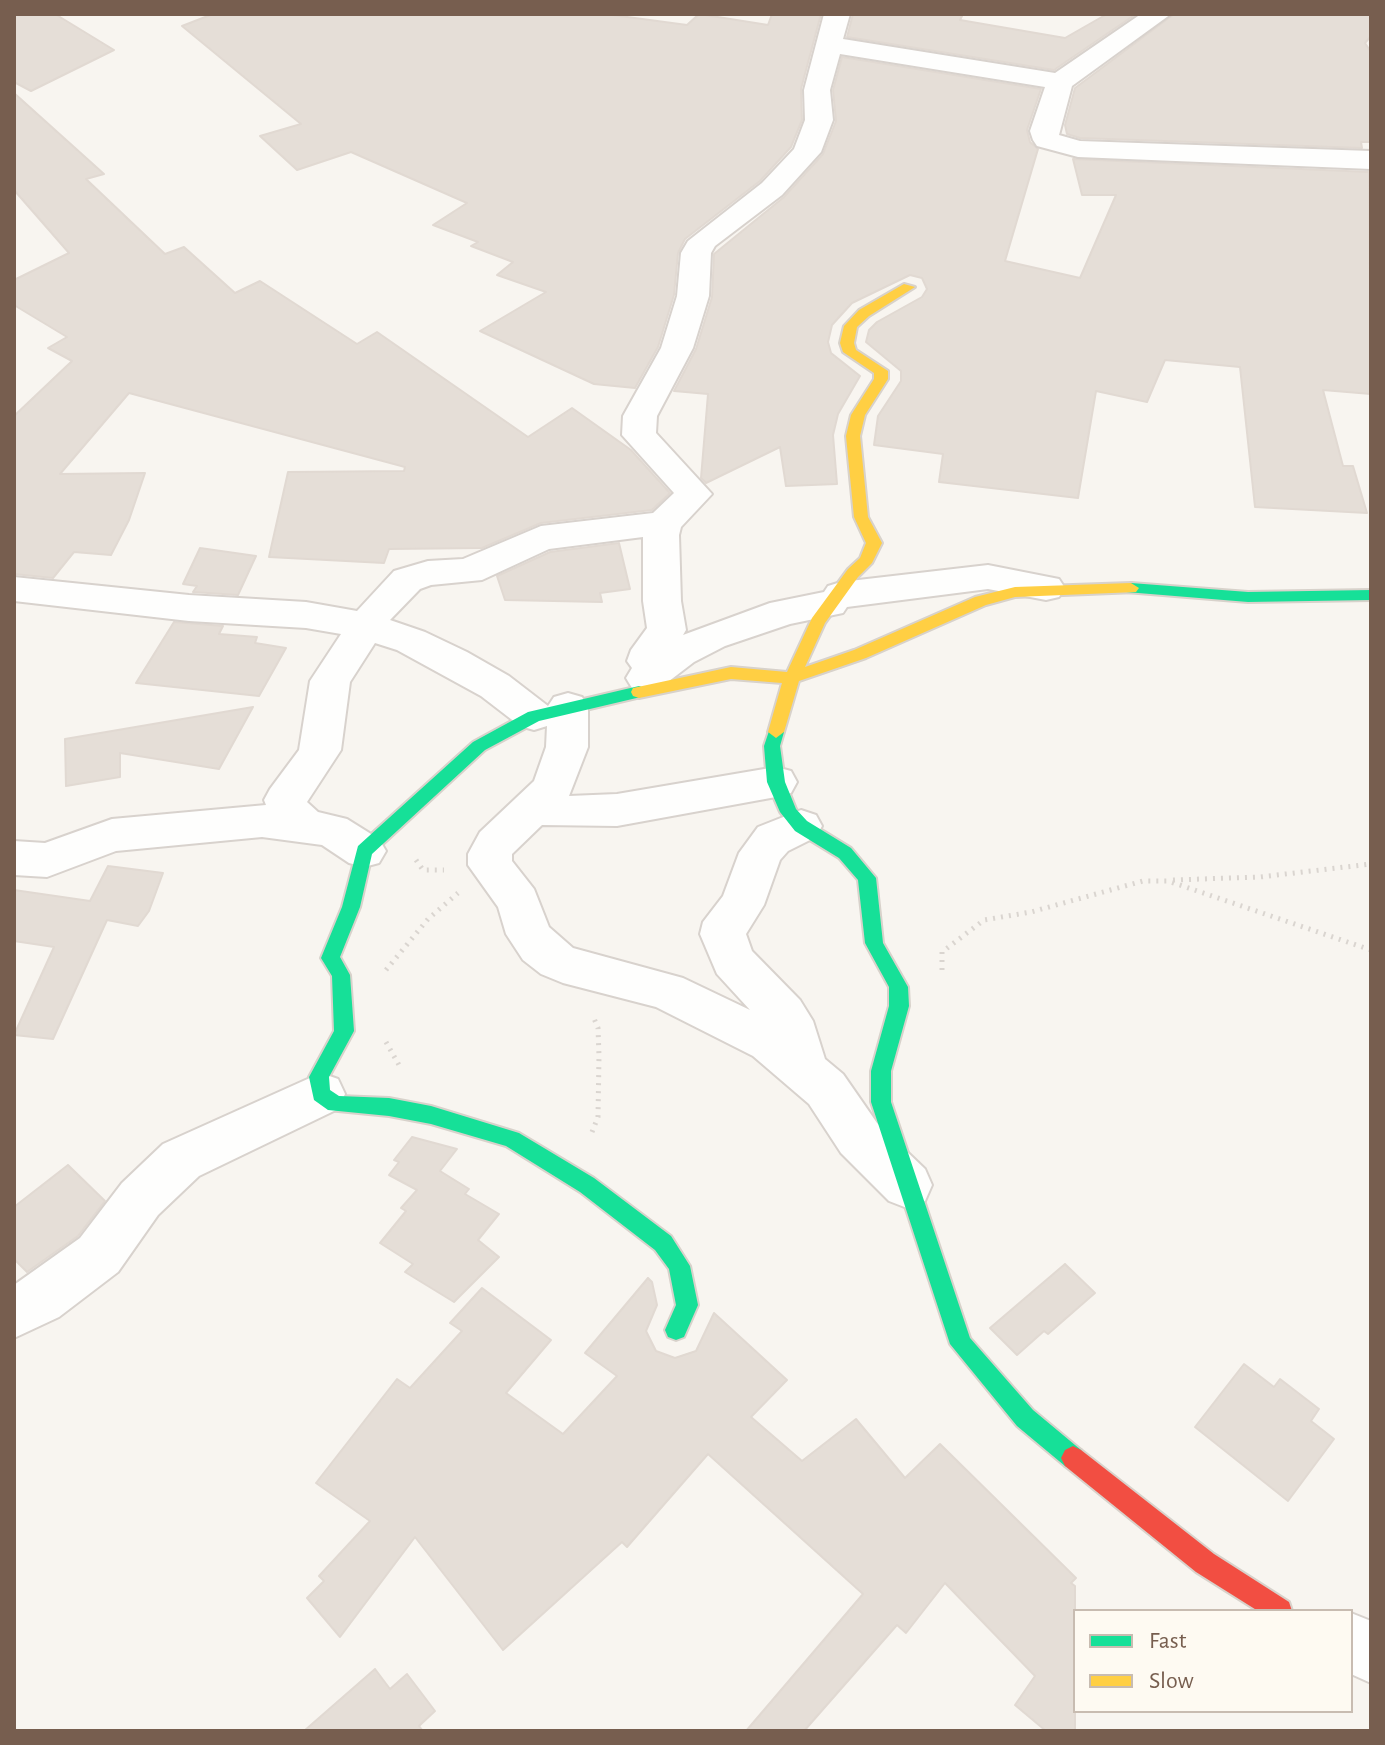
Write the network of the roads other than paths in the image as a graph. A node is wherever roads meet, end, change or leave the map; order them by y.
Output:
1 (1158, 14) edge
2 (833, 29) edge
3 (1060, 82) junction
4 (1371, 160) edge
5 (909, 287) dead end
6 (664, 523) junction
7 (1046, 588) junction
8 (14, 589) edge
9 (1371, 595) edge
10 (836, 600) junction
11 (366, 626) junction
12 (792, 678) junction
13 (642, 682) junction
14 (551, 712) junction
15 (776, 782) junction
16 (533, 808) junction
17 (305, 826) junction
18 (801, 826) junction
19 (364, 851) junction
20 (14, 858) edge
21 (802, 1065) junction
22 (321, 1094) junction
23 (907, 1185) junction
24 (14, 1313) edge
25 (676, 1330) dead end
26 (1277, 1609) edge

1 - 3 street
2 - 3 street
2 - 6 street
3 - 4 street
5 - 10 street
6 - 11 street
6 - 13 street
7 - 9 street
7 - 10 street
7 - 12 street
8 - 11 street
10 - 12 street
10 - 13 street
11 - 14 street
11 - 17 street
12 - 13 street
12 - 15 street
13 - 14 street
14 - 16 street
14 - 19 street
15 - 16 street
15 - 18 street
16 - 21 street
17 - 19 street
17 - 20 street
18 - 21 street
18 - 23 street
19 - 22 street
21 - 23 street
22 - 24 street
22 - 25 street
23 - 26 street

